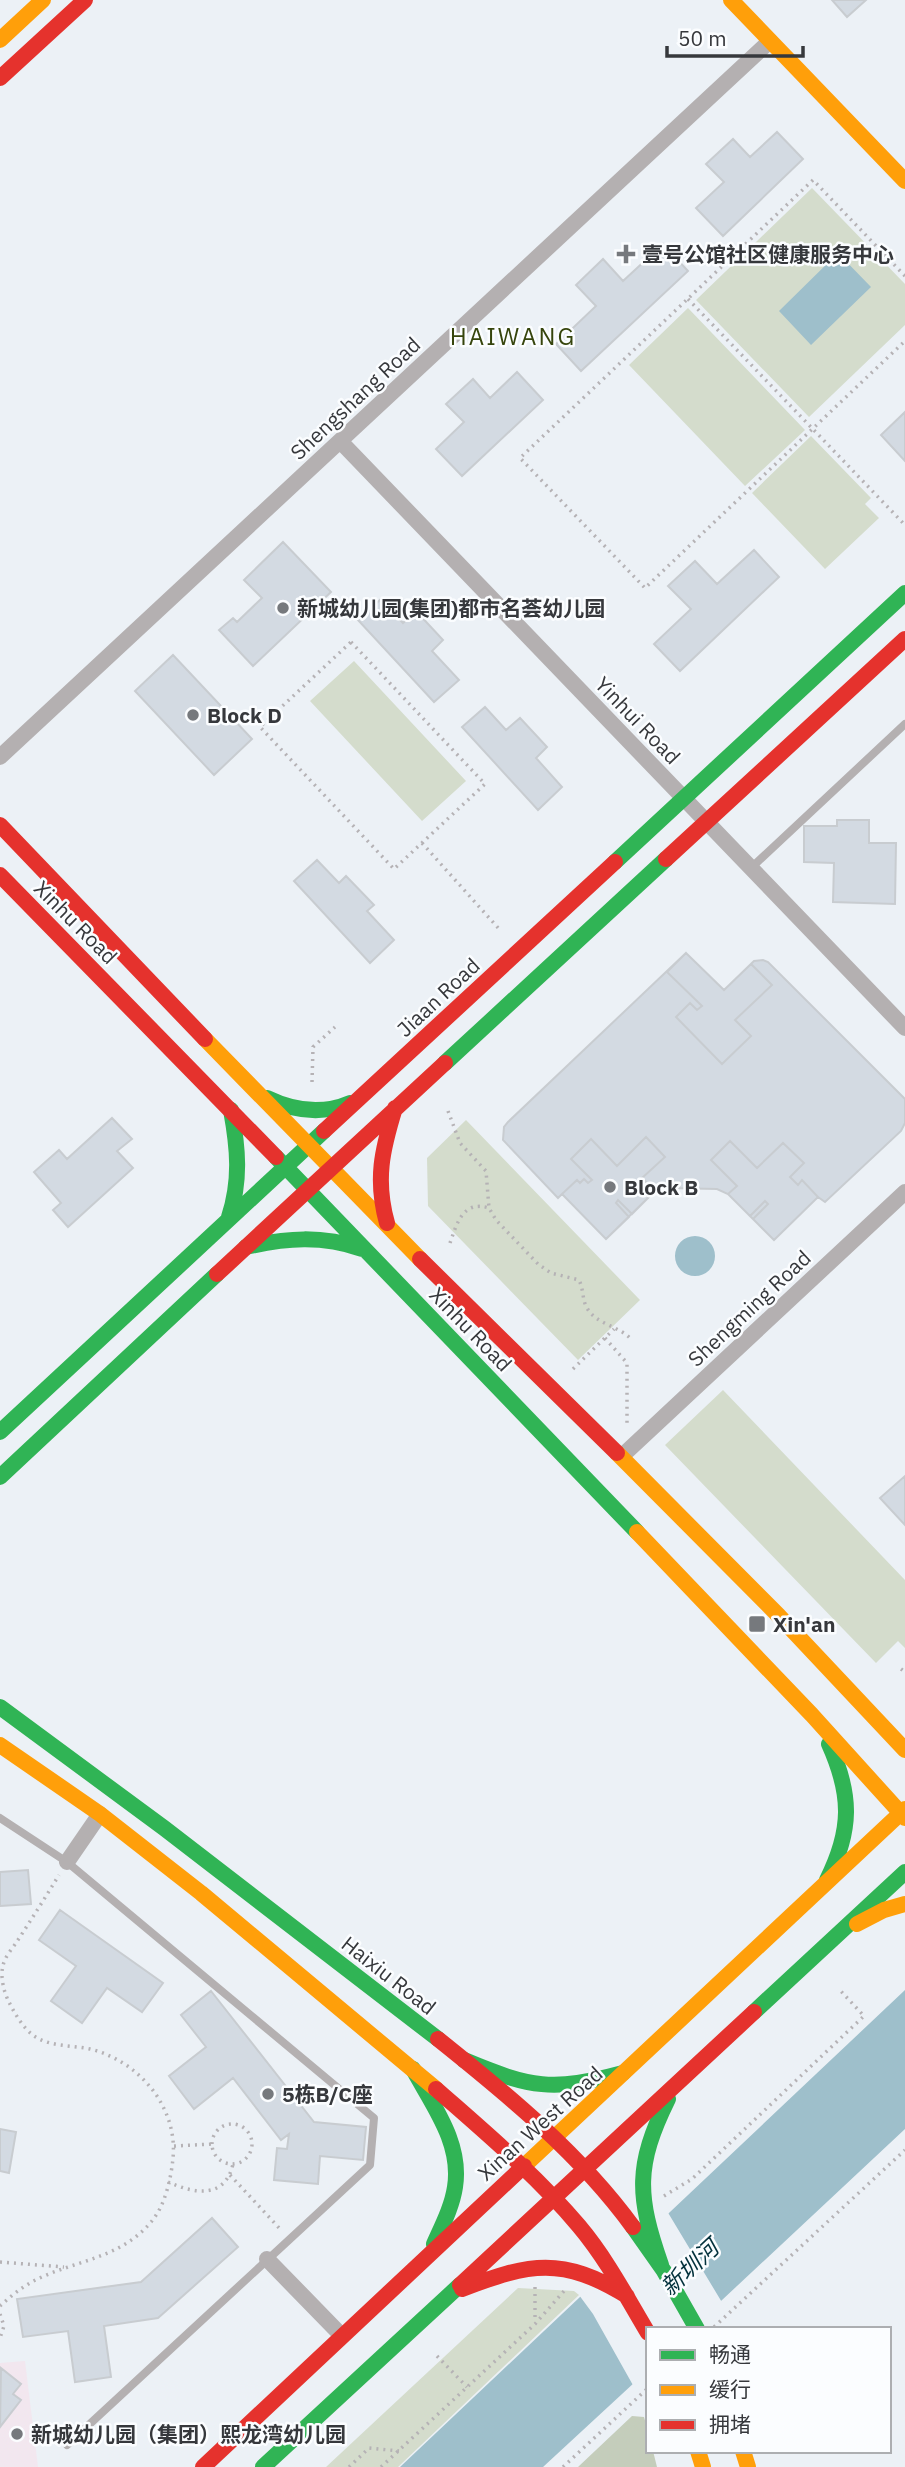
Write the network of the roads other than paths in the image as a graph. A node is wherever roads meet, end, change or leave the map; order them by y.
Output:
1 (43, 0) edge
2 (85, 0) edge
3 (731, 0) edge
4 (0, 40) edge
5 (770, 41) junction
6 (0, 78) edge
7 (905, 181) edge
8 (340, 441) junction
9 (905, 593) edge
10 (905, 639) edge
11 (905, 724) edge
12 (0, 757) edge
13 (683, 798) junction
14 (706, 821) junction
15 (0, 825) edge
16 (751, 868) junction
17 (0, 876) edge
18 (150, 981) junction
19 (125, 1003) junction
20 (905, 1028) edge
21 (256, 1092) junction
22 (364, 1094) junction
23 (395, 1108) junction
24 (231, 1110) junction
25 (308, 1146) junction
26 (285, 1166) junction
27 (330, 1168) junction
28 (307, 1189) junction
29 (905, 1192) edge
30 (228, 1219) junction
31 (389, 1228) junction
32 (244, 1248) junction
33 (365, 1250) junction
34 (128, 1312) junction
35 (153, 1334) junction
36 (0, 1432) edge
37 (622, 1456) junction
38 (0, 1478) edge
39 (862, 1703) junction
40 (0, 1707) edge
41 (812, 1715) junction
42 (905, 1727) edge
43 (0, 1745) edge
44 (905, 1750) edge
45 (904, 1813) edge
46 (100, 1814) junction
47 (0, 1818) edge
48 (67, 1861) junction
49 (905, 1872) edge
50 (825, 1883) junction
51 (905, 1904) edge
52 (837, 1936) junction
53 (464, 2060) junction
54 (413, 2069) junction
55 (626, 2072) junction
56 (676, 2084) junction
57 (553, 2138) junction
58 (524, 2166) junction
59 (584, 2168) junction
60 (554, 2196) junction
61 (645, 2233) junction
62 (432, 2250) junction
63 (267, 2259) junction
64 (603, 2272) junction
65 (449, 2294) junction
66 (696, 2327) edge
67 (646, 2329) edge
68 (342, 2336) junction
69 (67, 2445) dead end
70 (203, 2467) edge
71 (263, 2467) edge

1 - 4 main road
2 - 6 main road
3 - 5 main road
5 - 7 main road
5 - 8 street, Shengshang Road
8 - 12 street, Shengshang Road
8 - 13 street, Yinhui Road
9 - 13 main road, Jiaan Road
10 - 14 main road
11 - 16 lane
13 - 14 street, Yinhui Road
13 - 22 main road, Jiaan Road
14 - 16 street, Yinhui Road
14 - 23 main road
15 - 18 main road, Xinhu Road
16 - 20 street, Yinhui Road
17 - 19 main road, Xinhu Road
18 - 19 main road
18 - 21 main road, Xinhu Road
19 - 24 main road, Xinhu Road
21 - 22 main road
21 - 25 main road, Xinhu Road
22 - 25 main road, Jiaan Road
23 - 27 main road
23 - 31 main road
24 - 26 main road, Xinhu Road
24 - 30 main road
25 - 26 main road, Jiaan Road
25 - 27 main road, Xinhu Road
26 - 28 main road, Xinhu Road
26 - 30 main road, Jiaan Road
27 - 28 main road
27 - 31 main road, Xinhu Road
28 - 32 main road
28 - 33 main road, Xinhu Road
29 - 37 street, Shengming Road
30 - 34 main road, Jiaan Road
31 - 37 main road, Xinhu Road
32 - 33 main road
32 - 35 main road
33 - 41 main road, Xinhu Road
34 - 35 main road
34 - 36 main road, Jiaan Road
35 - 38 main road
37 - 39 main road, Xinhu Road
39 - 42 main road
39 - 44 main road, Xinhu Road
40 - 53 main road, Haixiu Road
41 - 45 main road, Xinhu Road
41 - 50 main road
43 - 46 main road
45 - 50 main road, Xinan West Road
46 - 48 street
46 - 54 main road
47 - 48 lane
48 - 63 lane
49 - 52 main road
50 - 55 main road, Xinan West Road
51 - 52 main road
52 - 56 main road
53 - 55 main road
53 - 57 main road, Haixiu Road
54 - 58 main road
54 - 62 main road
55 - 57 main road, Xinan West Road
56 - 59 main road
56 - 61 main road
57 - 58 main road, Xinan West Road
57 - 59 main road, Haixiu Road
58 - 60 main road
58 - 62 main road, Xinan West Road
59 - 60 main road
59 - 61 main road, Haixiu Road
60 - 64 main road
60 - 65 main road
61 - 66 main road
62 - 68 main road, Xinan West Road
63 - 68 street
63 - 69 lane
64 - 65 main road
64 - 67 main road
65 - 71 main road
68 - 70 main road, Xinan West Road

